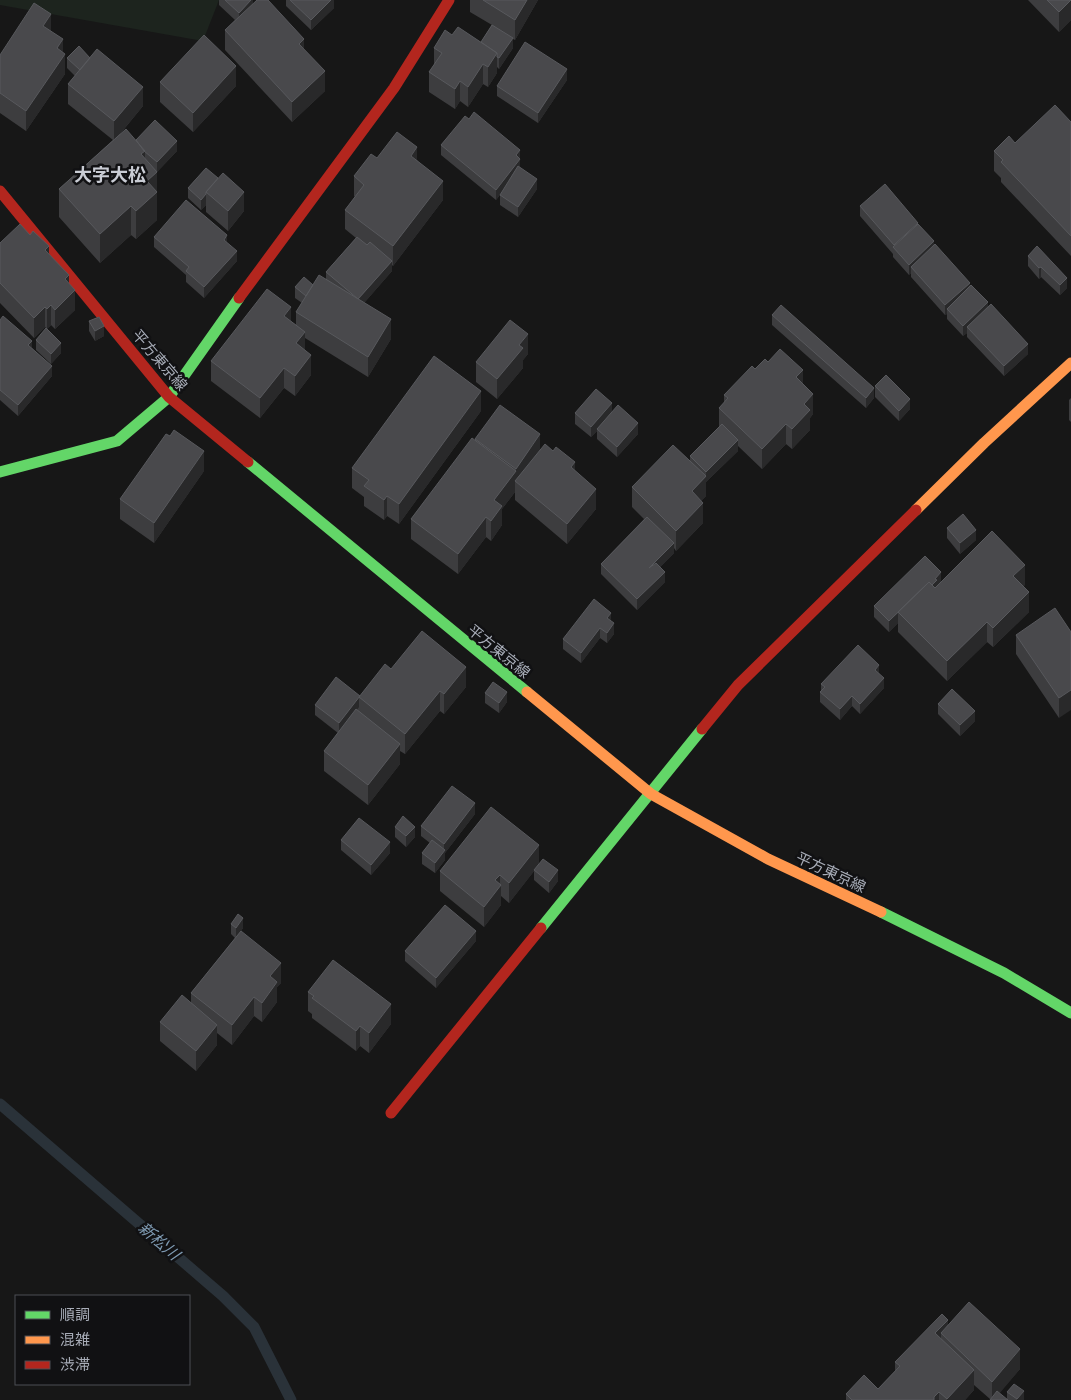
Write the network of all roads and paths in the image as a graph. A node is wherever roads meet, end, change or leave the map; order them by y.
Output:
1 (449, 0) edge
2 (0, 191) edge
3 (1071, 363) edge
4 (169, 397) junction
5 (0, 472) edge
6 (651, 794) junction
7 (1071, 1013) edge
8 (391, 1113) dead end

1 - 4 street
2 - 4 street, 平方東京線
3 - 6 street
4 - 5 street
4 - 6 street, 平方東京線
6 - 7 street, 平方東京線
6 - 8 street

